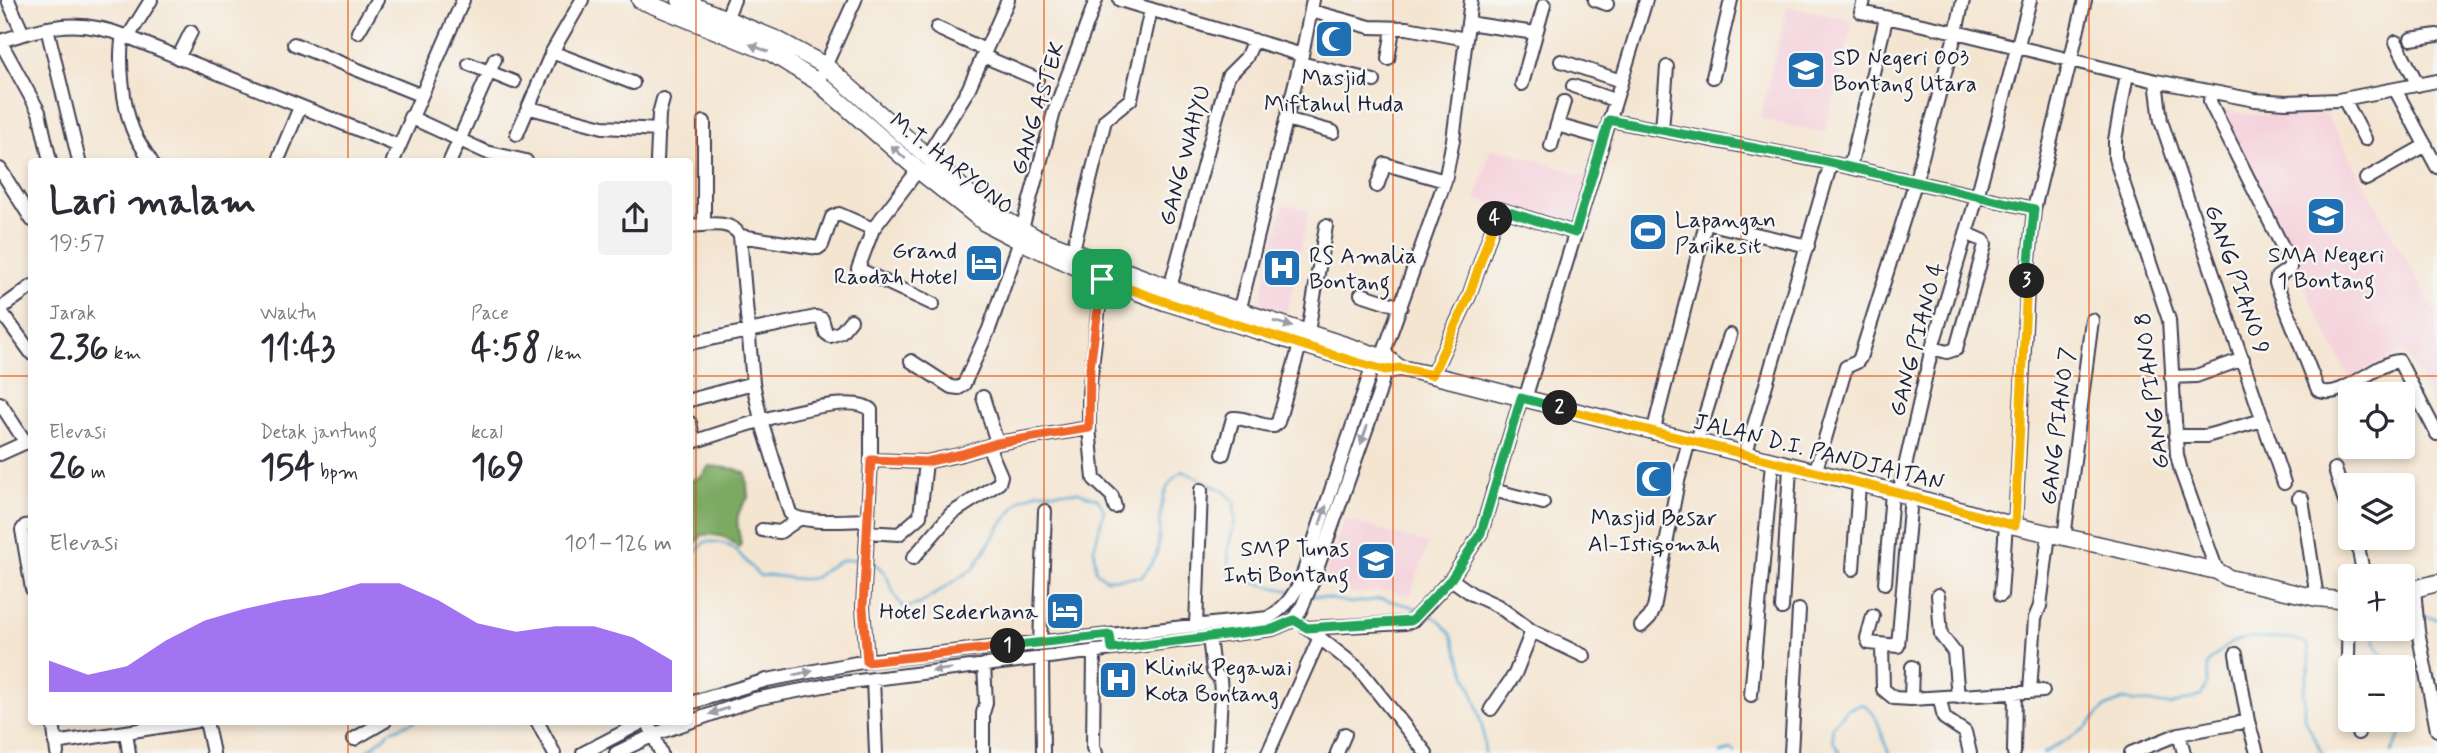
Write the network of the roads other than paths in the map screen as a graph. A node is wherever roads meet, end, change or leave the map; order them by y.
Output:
1 (8, 0) edge
2 (151, 0) edge
3 (377, 0) edge
4 (463, 0) edge
5 (582, 0) edge
6 (640, 0) edge
7 (680, 0) edge
8 (734, 0) edge
9 (855, 0) edge
10 (1008, 0) edge
11 (1096, 0) edge
12 (1120, 0) edge
13 (1646, 0) edge
14 (1731, 0) edge
15 (1963, 0) edge
16 (2029, 0) edge
17 (2085, 0) edge
18 (1469, 1) edge
19 (1544, 5) dead end
20 (1312, 6) edge
21 (1863, 6) edge
22 (1151, 9) junction
23 (726, 19) junction
24 (1886, 21) junction
25 (1468, 23) junction
26 (47, 28) junction
27 (937, 28) dead end
28 (1393, 29) junction
29 (191, 32) dead end
30 (358, 32) dead end
31 (1535, 33) junction
32 (23, 34) junction
33 (2437, 35) edge
34 (125, 36) junction
35 (1955, 37) junction
36 (1466, 38) junction
37 (2411, 39) dead end
38 (1254, 40) junction
39 (0, 41) edge
40 (2396, 42) dead end
41 (294, 44) dead end
42 (2017, 51) junction
43 (552, 52) junction
44 (984, 53) junction
45 (178, 58) junction
46 (495, 59) dead end
47 (1301, 59) junction
48 (1388, 59) dead end
49 (1561, 61) dead end
50 (470, 64) dead end
51 (2068, 65) junction
52 (826, 66) junction
53 (1667, 68) dead end
54 (490, 73) junction
55 (1713, 77) dead end
56 (2126, 78) junction
57 (1037, 79) dead end
58 (1374, 81) dead end
59 (1621, 81) junction
60 (2437, 81) edge
61 (514, 82) dead end
62 (818, 82) junction
63 (633, 83) dead end
64 (1522, 84) dead end
65 (2156, 85) junction
66 (1573, 86) dead end
67 (2418, 86) junction
68 (419, 95) junction
69 (2398, 95) junction
70 (2211, 97) junction
71 (663, 99) dead end
72 (1614, 100) junction
73 (1564, 102) dead end
74 (2347, 104) junction
75 (300, 107) junction
76 (530, 108) junction
77 (410, 117) junction
78 (1286, 119) junction
79 (1609, 120) junction
80 (704, 122) dead end
81 (1557, 125) junction
82 (659, 130) junction
83 (1662, 130) junction
84 (1333, 132) dead end
85 (517, 134) dead end
86 (1603, 138) junction
87 (2365, 139) dead end
88 (460, 140) junction
89 (2426, 145) junction
90 (399, 146) junction
91 (1551, 146) dead end
92 (280, 155) dead end
93 (927, 156) junction
94 (49, 158) edge
95 (78, 158) edge
96 (149, 158) edge
97 (394, 158) edge
98 (451, 158) edge
99 (513, 158) edge
100 (657, 158) edge
101 (1831, 163) junction
102 (1850, 167) junction
103 (2437, 167) edge
104 (0, 169) edge
105 (918, 170) junction
106 (693, 175) edge
107 (704, 176) junction
108 (2366, 179) dead end
109 (1446, 180) junction
110 (1915, 183) junction
111 (1377, 186) dead end
112 (1977, 197) junction
113 (2034, 209) junction
114 (28, 214) edge
115 (704, 225) junction
116 (693, 226) edge
117 (1326, 226) dead end
118 (873, 229) junction
119 (1575, 233) junction
120 (1966, 233) junction
121 (1021, 235) junction
122 (740, 236) junction
123 (1808, 246) junction
124 (1073, 250) junction
125 (1102, 279) junction
126 (28, 288) edge
127 (1168, 295) junction
128 (1361, 295) dead end
129 (933, 304) dead end
130 (1, 305) edge
131 (1401, 307) junction
132 (1239, 312) junction
133 (851, 320) dead end
134 (2092, 320) dead end
135 (750, 331) junction
136 (1730, 335) dead end
137 (1304, 339) junction
138 (693, 342) edge
139 (28, 348) edge
140 (1932, 348) junction
141 (2244, 359) junction
142 (911, 361) dead end
143 (1385, 361) junction
144 (1432, 375) junction
145 (2171, 377) junction
146 (753, 383) junction
147 (983, 397) dead end
148 (1523, 398) junction
149 (693, 399) edge
150 (0, 403) edge
151 (2263, 419) junction
152 (761, 420) junction
153 (1089, 428) junction
154 (1653, 432) junction
155 (2437, 434) edge
156 (2175, 436) junction
157 (28, 440) edge
158 (28, 441) edge
159 (693, 442) edge
160 (1692, 443) junction
161 (993, 445) junction
162 (0, 454) edge
163 (1223, 454) dead end
164 (1745, 456) junction
165 (871, 460) junction
166 (926, 462) junction
167 (1772, 463) junction
168 (1790, 467) junction
169 (2335, 469) dead end
170 (1815, 473) junction
171 (2338, 479) edge
172 (2284, 483) dead end
173 (1859, 484) junction
174 (1201, 490) dead end
175 (1493, 490) junction
176 (1901, 494) junction
177 (2299, 498) dead end
178 (1543, 503) dead end
179 (1115, 507) dead end
180 (1045, 511) dead end
181 (799, 519) junction
182 (2011, 524) junction
183 (28, 525) edge
184 (867, 526) junction
185 (762, 530) dead end
186 (2057, 536) junction
187 (913, 558) dead end
188 (28, 566) edge
189 (1853, 569) dead end
190 (2217, 571) junction
191 (1451, 579) junction
192 (1306, 581) junction
193 (1885, 583) dead end
194 (2437, 583) edge
195 (2415, 590) edge
196 (1938, 595) dead end
197 (2001, 596) dead end
198 (2317, 598) junction
199 (2338, 600) edge
200 (1782, 608) dead end
201 (1282, 609) junction
202 (1799, 610) dead end
203 (1298, 615) junction
204 (1873, 616) dead end
205 (2415, 616) edge
206 (1196, 626) junction
207 (1641, 626) dead end
208 (1307, 628) junction
209 (1532, 631) junction
210 (1110, 635) junction
211 (1209, 637) junction
212 (1320, 637) junction
213 (1082, 638) junction
214 (1040, 643) junction
215 (1882, 645) junction
216 (1112, 649) junction
217 (1088, 652) junction
218 (2236, 654) dead end
219 (1584, 656) dead end
220 (1042, 658) junction
221 (867, 662) junction
222 (984, 665) junction
223 (1912, 667) dead end
224 (873, 679) junction
225 (2015, 693) junction
226 (1751, 695) dead end
227 (1958, 697) junction
228 (1911, 699) junction
229 (1940, 699) junction
230 (693, 702) edge
231 (1491, 709) dead end
232 (693, 718) edge
233 (2248, 722) junction
234 (53, 725) edge
235 (156, 725) edge
236 (207, 725) edge
237 (371, 725) edge
238 (539, 725) edge
239 (639, 725) edge
240 (649, 725) edge
241 (671, 725) edge
242 (2437, 730) edge
243 (125, 732) junction
244 (1345, 733) dead end
245 (2179, 733) junction
246 (653, 735) junction
247 (354, 739) dead end
248 (56, 748) edge
249 (129, 753) edge
250 (212, 753) edge
251 (554, 753) edge
252 (583, 753) edge
253 (616, 753) edge
254 (661, 753) edge
255 (876, 753) edge
256 (983, 753) edge
257 (1043, 753) edge
258 (1096, 753) edge
259 (1218, 753) edge
260 (1268, 753) edge
261 (1337, 753) edge
262 (1426, 753) edge
263 (1791, 753) edge
264 (1970, 753) edge
265 (2014, 753) edge
266 (2131, 753) edge
267 (2184, 753) edge
268 (2257, 753) edge

1 - 32 street
2 - 34 street
3 - 30 street
4 - 68 street
5 - 43 street
62 -> 6 main road, M.T. HARYONO
7 - 23 main road, M.T. HARYONO
8 - 23 street
9 - 52 street
10 - 44 street
11 - 121 street, GANG ASTEK
12 - 22 street
13 - 59 street
14 - 55 street
15 - 35 street
16 - 42 street, GANG PIANO 4
17 - 51 street
18 - 25 street
19 - 31 street
20 - 28 street
20 - 47 street
21 - 24 street
22 - 38 street
22 - 124 street
23 - 52 main road, M.T. HARYONO
24 - 35 street
24 - 102 street
25 - 31 street
25 - 36 street
26 - 32 street
26 - 34 street
26 - 95 street
27 - 44 street
28 - 36 street
28 - 48 street
29 - 45 street
31 - 64 street
32 - 39 street
33 - 37 street
34 - 45 street
34 - 96 street
35 - 42 street
35 - 110 street
36 - 109 street
38 - 47 street
38 - 127 street, GANG WAHYU
39 - 94 street
40 - 67 street
41 - 68 street
42 - 51 street
42 - 112 street, GANG PIANO 4
43 - 63 street
43 - 76 street
44 - 57 street
44 - 93 street
45 - 75 street
46 - 54 street
47 - 58 street
47 - 78 street
49 - 59 street
50 - 54 street
51 - 56 street
51 - 113 street
52 - 62 street
52 - 93 main road, M.T. HARYONO
53 - 83 street
54 - 61 street
54 - 88 street
56 - 65 street
56 - 145 street, GANG PIANO 8
59 - 72 street
60 - 67 street
105 -> 62 main road, M.T. HARYONO
65 - 70 street
65 - 141 street, GANG PIANO 9
66 - 72 street
67 - 69 street
68 - 77 street
69 - 74 street
69 - 89 street
70 - 74 street
70 - 155 street
71 - 82 street
72 - 79 street
73 - 81 street
74 - 87 street
75 - 90 street
75 - 92 street
76 - 82 street
76 - 85 street
77 - 88 street
77 - 90 street
78 - 84 street
78 - 132 street
79 - 83 street
79 - 86 street
80 - 107 street
81 - 86 street
81 - 91 street
82 - 100 street
83 - 101 street
86 - 119 street
88 - 98 street
88 - 99 street
89 - 103 street
89 - 108 street
90 - 97 street
93 - 121 main road, M.T. HARYONO
101 - 102 street
101 - 123 street
102 - 110 street
104 - 114 street
105 - 118 street
105 - 121 main road, M.T. HARYONO
106 - 107 street
107 - 115 street
109 - 111 street
109 - 131 street
110 - 112 street
110 - 170 street
112 - 113 street
112 - 120 street, GANG PIANO 4
113 - 182 street
115 - 116 street
115 - 122 street
117 - 137 street
118 - 122 street
118 - 129 street
119 - 144 street
119 - 148 street
120 - 140 street, GANG PIANO 4
120 - 140 street
121 - 124 main road, M.T. HARYONO
121 - 125 main road, M.T. HARYONO
121 - 142 street, GANG ASTEK
122 - 135 street
123 - 154 street
123 - 164 street
124 - 127 main road, M.T. HARYONO
125 - 127 main road, M.T. HARYONO
125 - 153 street
126 - 130 street
127 - 132 main road, M.T. HARYONO
127 - 137 main road, M.T. HARYONO
128 - 131 street
130 - 139 street
131 - 143 street
132 -> 137 main road, M.T. HARYONO
133 - 135 street
134 - 186 street, GANG PIANO 7
135 - 138 street
135 - 146 street
136 - 160 street
137 - 143 main road, M.T. HARYONO
137 - 163 street
140 - 176 street, GANG PIANO 4
141 - 145 street
141 - 151 street, GANG PIANO 9
143 - 144 main road, JALAN D.I. PANDJAITAN
143 - 192 street
144 - 148 main road, JALAN D.I. PANDJAITAN
145 - 156 street, GANG PIANO 8
146 - 149 street
146 - 152 street
147 - 161 street
148 - 154 main road, JALAN D.I. PANDJAITAN
148 - 175 street
150 - 157 street
151 - 156 street
151 - 172 street, GANG PIANO 9
152 - 159 street
152 - 165 street
152 - 181 street
153 - 161 street
153 - 179 street
154 - 160 main road, JALAN D.I. PANDJAITAN
156 - 190 street, GANG PIANO 8
158 - 162 street
160 - 164 main road, JALAN D.I. PANDJAITAN
160 - 207 street
161 - 166 street
161 - 187 street
164 - 167 main road, JALAN D.I. PANDJAITAN
165 - 166 street
165 - 184 street
166 - 184 street
167 - 168 main road, JALAN D.I. PANDJAITAN
167 - 226 street
168 - 170 main road, JALAN D.I. PANDJAITAN
168 - 200 street
169 - 171 street
170 - 173 main road, JALAN D.I. PANDJAITAN
173 - 176 main road, JALAN D.I. PANDJAITAN
173 - 189 street
174 - 206 street
175 - 178 street
175 - 191 street
176 - 182 main road, JALAN D.I. PANDJAITAN
176 - 193 street
176 - 215 street
177 - 198 street
180 - 214 street
181 - 184 street
181 - 185 street
182 - 186 main road, JALAN D.I. PANDJAITAN
182 - 197 street
183 - 188 street
184 - 221 street
186 - 190 main road, JALAN D.I. PANDJAITAN
186 - 225 street, GANG PIANO 7
190 - 198 main road, JALAN D.I. PANDJAITAN
191 - 208 street
191 - 209 street
192 - 201 street
192 - 203 street
194 - 195 main road
196 - 227 street
198 - 199 main road, JALAN D.I. PANDJAITAN
201 - 203 street
201 - 206 street
202 - 263 street
203 - 208 street
203 - 211 street
204 - 215 street
205 - 242 street
206 - 210 street
208 - 212 street
209 - 219 street
209 - 231 street
210 - 213 street
210 - 216 street
211 - 216 street
211 - 259 street
212 - 260 street
212 - 262 street
213 - 214 street
213 - 217 street
214 - 221 street
215 - 228 street
216 - 217 street
217 - 220 street
217 - 258 street
218 - 233 street
220 - 222 street
220 - 257 street
230 -> 221 street
222 -> 224 street
222 - 256 street
223 - 228 street
224 -> 232 street
224 - 255 street
225 - 227 street
225 - 265 street
227 - 229 street
228 - 229 street
229 - 264 street
233 - 245 street
233 - 268 street
234 - 248 street
235 - 243 street
236 - 250 street
237 - 247 street
238 - 251 street
239 - 252 street
240 - 246 street
241 - 246 street
243 - 248 street
243 - 249 street
244 - 261 street
245 - 266 street
245 - 267 street
246 - 253 street
246 - 254 street

